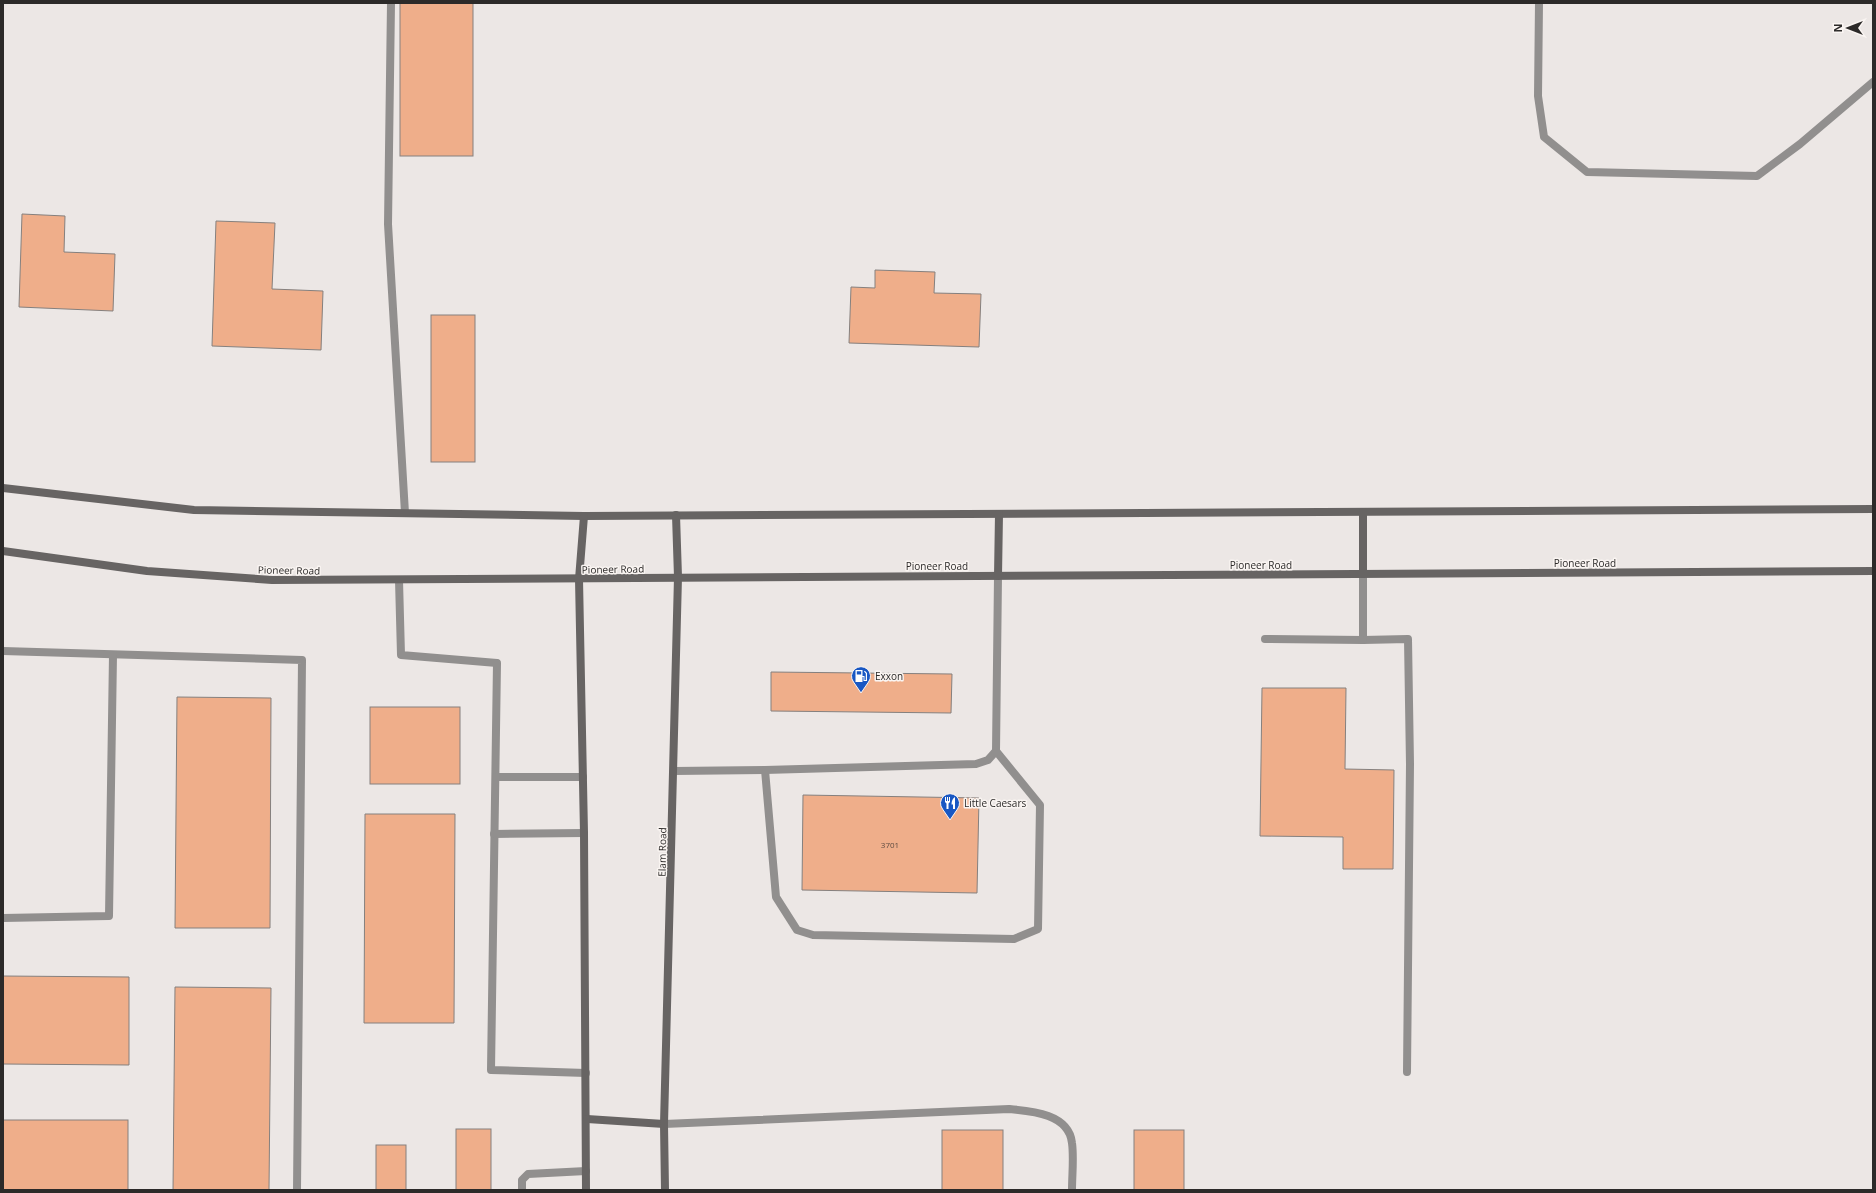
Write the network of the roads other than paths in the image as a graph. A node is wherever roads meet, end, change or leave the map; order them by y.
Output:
1 (391, 3) edge
2 (1538, 3) edge
3 (1873, 82) edge
4 (3, 488) edge
5 (1873, 509) edge
6 (1363, 512) junction
7 (405, 513) junction
8 (999, 514) junction
9 (676, 515) junction
10 (584, 516) junction
11 (3, 551) edge
12 (1873, 571) edge
13 (1363, 574) junction
14 (998, 576) junction
15 (678, 578) junction
16 (399, 580) junction
17 (579, 580) junction
18 (1264, 639) dead end
19 (1363, 640) junction
20 (3, 651) edge
21 (113, 655) junction
22 (996, 751) junction
23 (766, 770) junction
24 (674, 771) junction
25 (496, 777) junction
26 (583, 777) junction
27 (584, 833) junction
28 (494, 834) junction
29 (3, 918) edge
30 (1407, 1072) dead end
31 (586, 1073) junction
32 (586, 1119) junction
33 (664, 1124) junction
34 (586, 1171) junction
35 (297, 1190) edge
36 (522, 1190) edge
37 (586, 1190) edge
38 (665, 1190) edge
39 (1072, 1190) edge

1 - 7 lane
2 - 3 lane
4 - 7 main road
5 - 6 main road
6 - 8 main road
6 - 13 main road
7 - 10 main road
8 - 9 main road
8 - 14 main road
9 - 10 main road
9 - 15 main road, Elam Road
10 - 17 main road
11 - 16 main road, Pioneer Road
12 - 13 main road, Pioneer Road
13 - 14 main road, Pioneer Road
13 - 19 lane
14 - 15 main road, Pioneer Road
14 - 22 lane
15 - 17 main road, Pioneer Road
15 - 24 main road, Elam Road
16 - 17 main road, Pioneer Road
16 - 25 lane
17 - 26 main road
18 - 19 lane
19 - 30 lane
20 - 21 lane
21 - 29 lane
21 - 35 lane
22 - 23 lane
22 - 23 lane
23 - 24 lane
24 - 33 main road, Elam Road
25 - 26 lane
25 - 28 lane
26 - 27 main road
27 - 28 lane
27 - 31 main road
28 - 31 lane
31 - 32 main road
32 - 33 main road
32 - 34 main road
33 - 38 main road, Elam Road
33 - 39 lane
34 - 36 lane
34 - 37 main road

